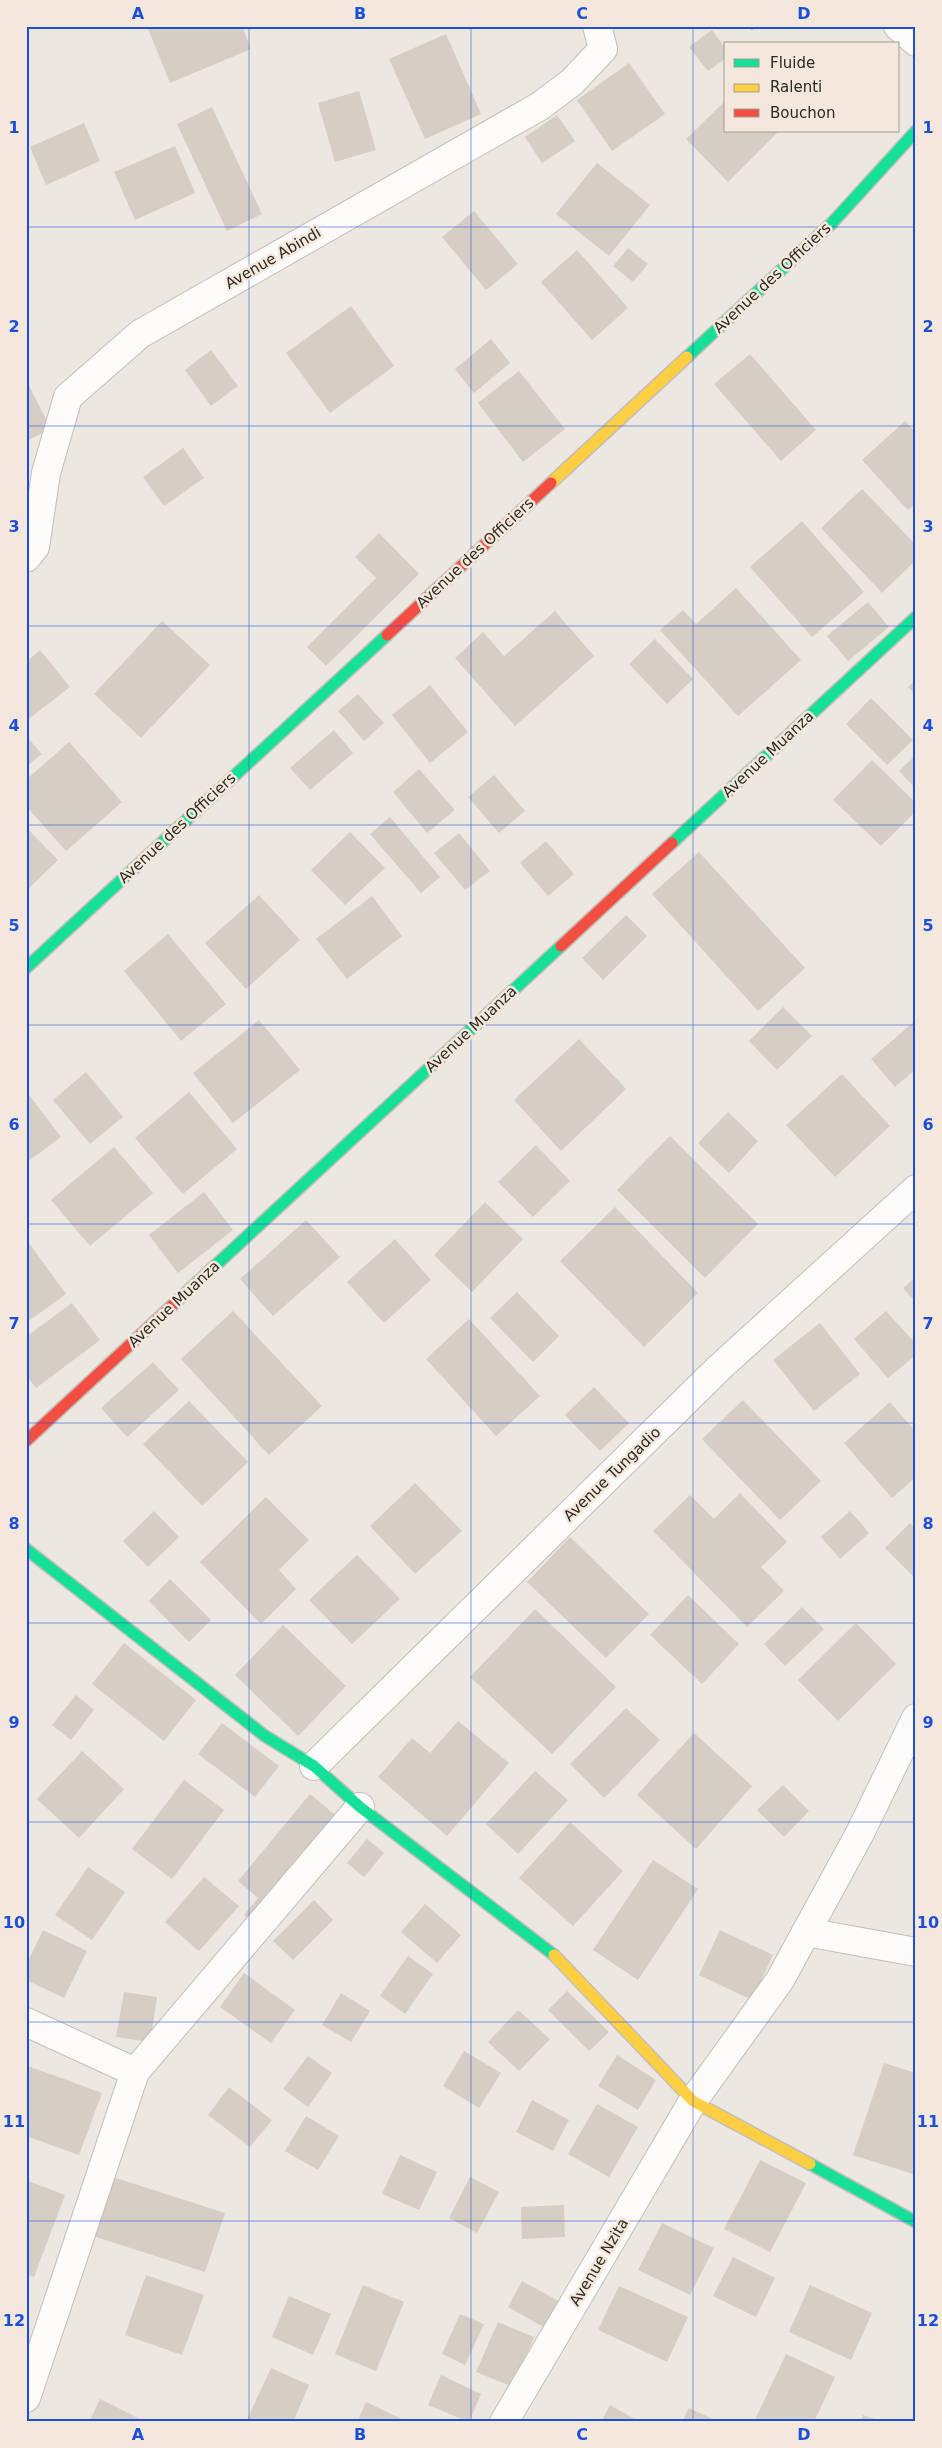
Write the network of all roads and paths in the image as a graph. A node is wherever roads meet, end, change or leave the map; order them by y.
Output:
1 (597, 26) edge
2 (898, 26) edge
3 (916, 42) edge
4 (916, 131) edge
5 (26, 558) edge
6 (916, 617) edge
7 (26, 968) edge
8 (916, 1189) edge
9 (26, 1441) edge
10 (26, 1548) edge
11 (916, 1718) edge
12 (314, 1766) junction
13 (360, 1807) junction
14 (806, 1932) junction
15 (916, 1952) edge
16 (26, 2022) edge
17 (135, 2072) junction
18 (693, 2101) junction
19 (916, 2222) edge
20 (26, 2398) edge
21 (504, 2422) edge

1 - 5 street, Avenue Abindi
2 - 3 street
4 - 7 street, Avenue des Officiers
6 - 9 street, Avenue Muanza
8 - 12 street, Avenue Tungadio
10 - 12 street
11 - 14 street, Avenue Nzita
12 - 13 street
13 - 17 street
13 - 18 street
14 - 15 street
14 - 18 street, Avenue Nzita
16 - 17 street
17 - 20 street
18 - 19 street
18 - 21 street, Avenue Nzita

